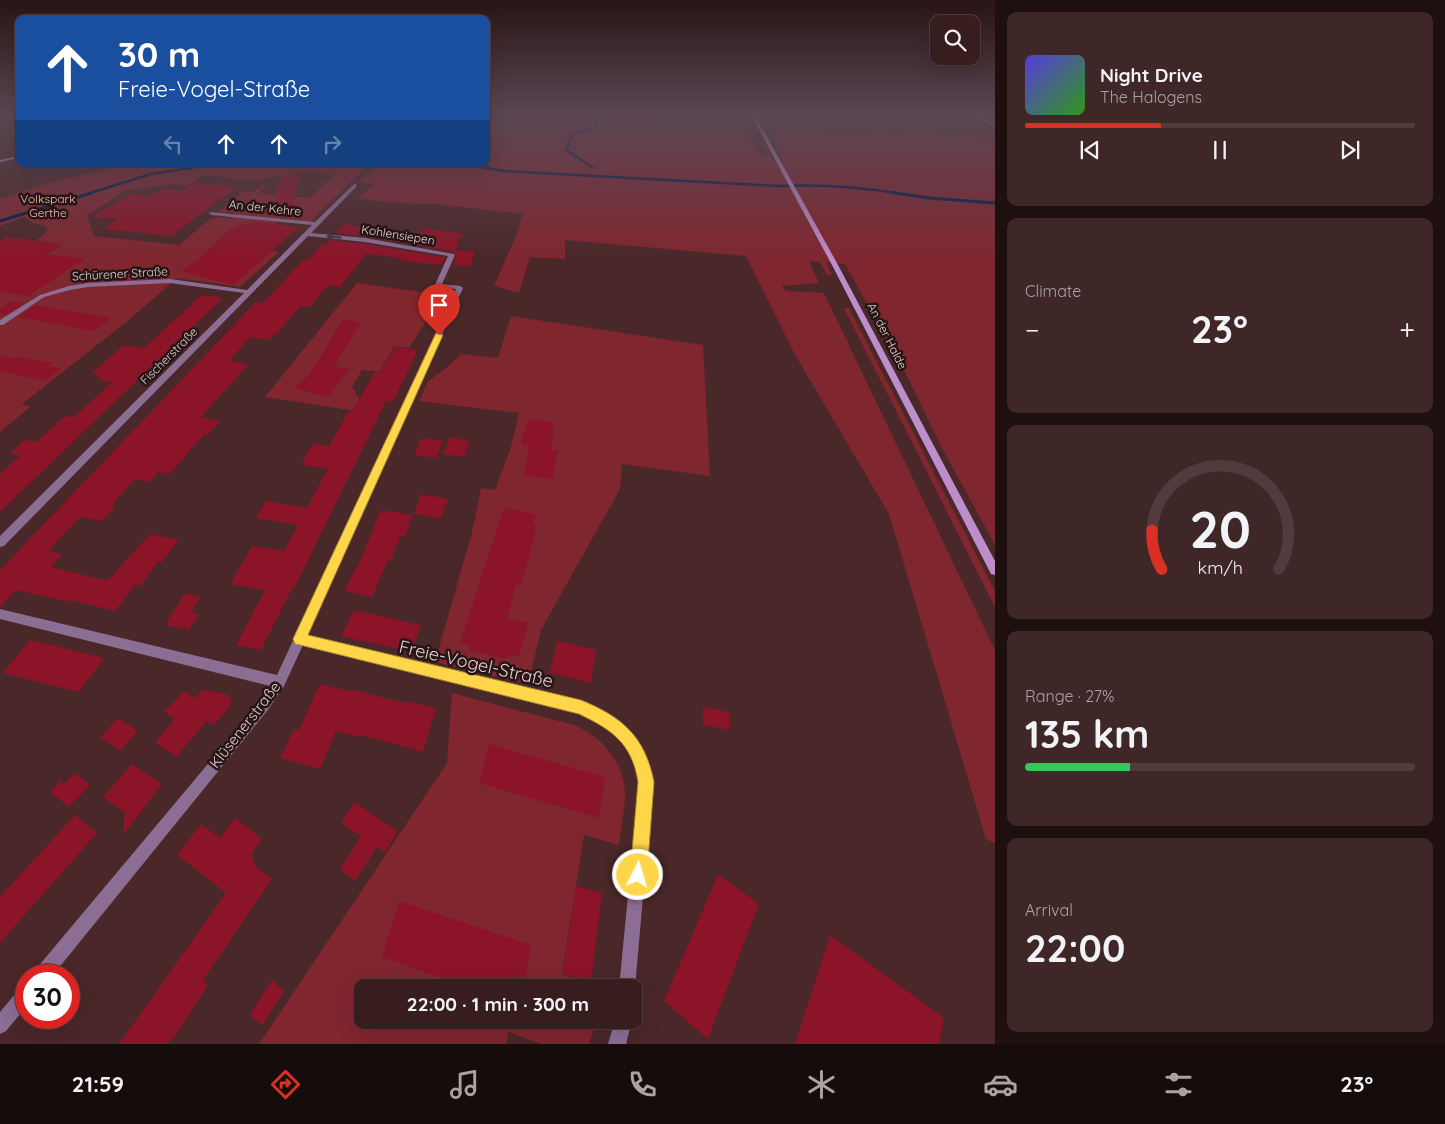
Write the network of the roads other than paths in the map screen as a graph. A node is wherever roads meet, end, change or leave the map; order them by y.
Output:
1 (779, 164) edge
2 (355, 185) dead end
3 (212, 213) dead end
4 (316, 224) junction
5 (307, 234) junction
6 (438, 285) junction
7 (250, 292) junction
8 (454, 304) junction
9 (0, 323) edge
10 (0, 543) edge
11 (995, 571) edge
12 (0, 614) edge
13 (300, 639) junction
14 (280, 682) junction
15 (51, 964) edge
16 (628, 979) edge
17 (15, 1007) edge
18 (0, 1025) edge
19 (621, 1029) edge
20 (617, 1044) edge

1 - 11 street, An der Halde
2 - 4 street, Fischerstraße
3 - 4 street, An der Kehre
4 - 5 street, Fischerstraße
6 -> 5 street, Kohlensiepen
5 - 7 street, Fischerstraße
6 - 8 street
6 - 8 street
7 - 9 street, Schürener Straße
7 - 10 street, Fischerstraße
8 - 13 street, Klüsenerstraße
12 - 14 street
13 - 14 street, Klüsenerstraße
13 - 16 street, Freie-Vogel-Straße
14 - 15 street, Klüsenerstraße
17 - 18 street
19 - 20 street

